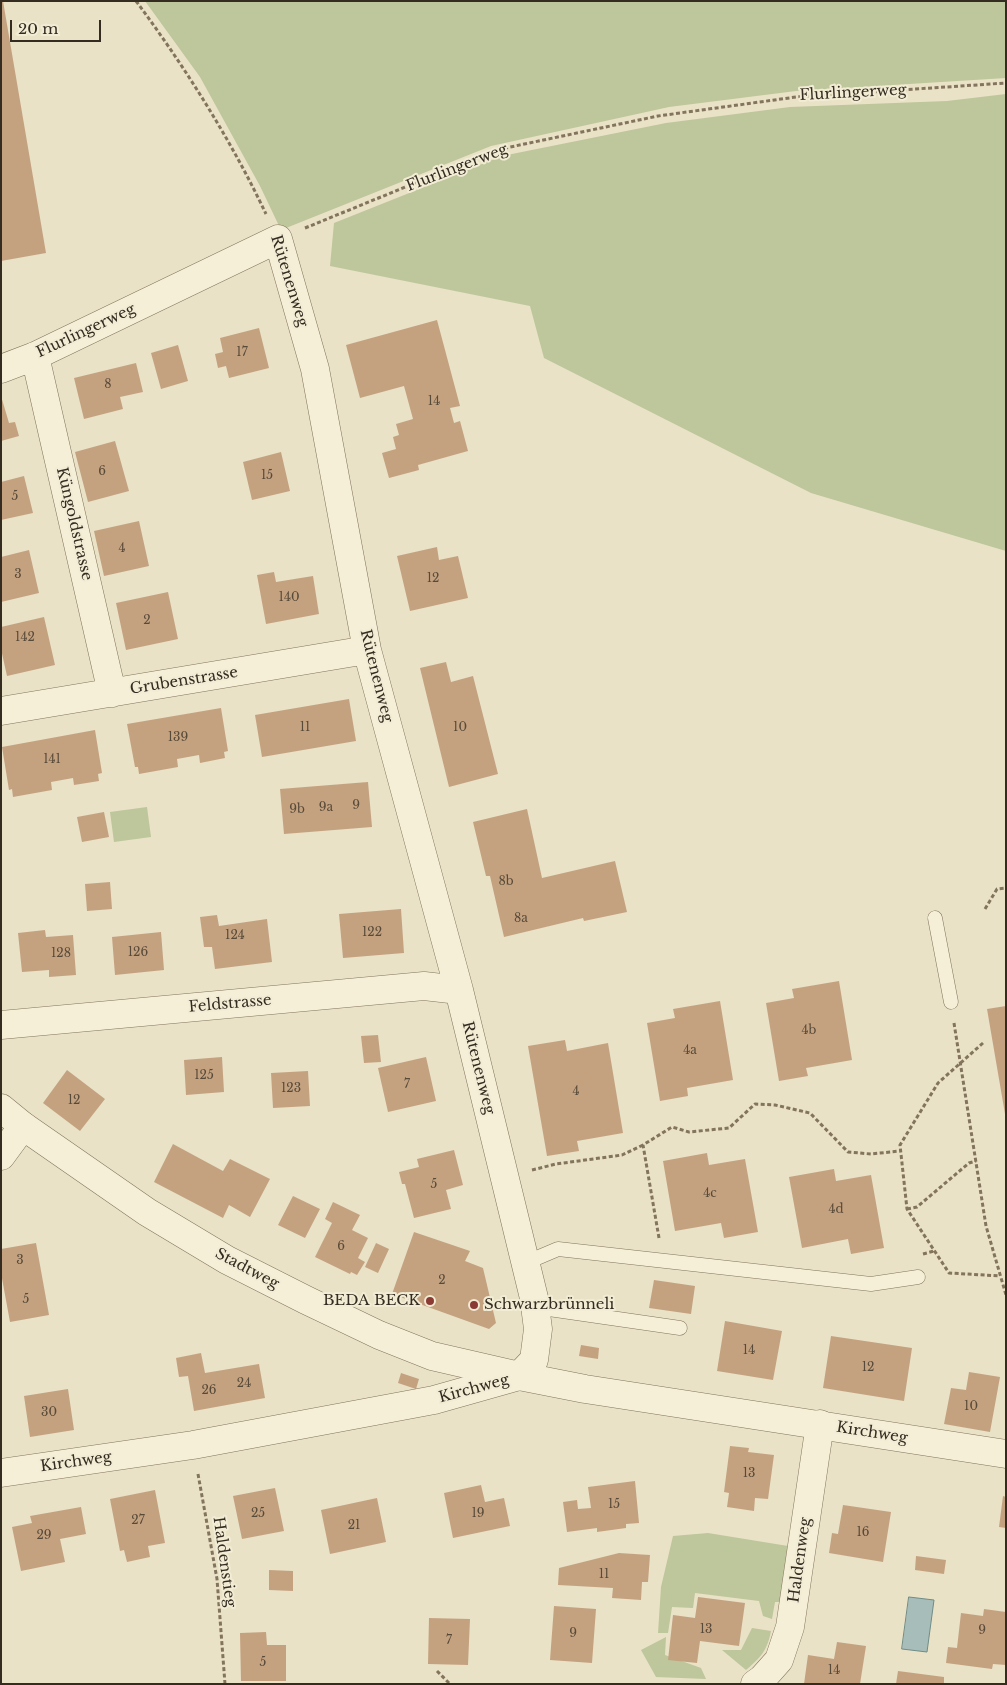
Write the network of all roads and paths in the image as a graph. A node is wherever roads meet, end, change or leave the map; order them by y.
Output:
1 (136, 1) edge
2 (1006, 83) edge
3 (278, 239) junction
4 (35, 356) junction
5 (1, 369) edge
6 (367, 650) junction
7 (112, 693) junction
8 (1, 711) edge
9 (1006, 888) edge
10 (985, 909) dead end
11 (935, 918) dead end
12 (459, 990) junction
13 (951, 1002) joint
14 (1, 1024) edge
15 (983, 1043) dead end
16 (960, 1063) junction
17 (1, 1108) edge
18 (23, 1126) junction
19 (643, 1146) junction
20 (900, 1151) junction
21 (1, 1156) edge
22 (976, 1161) junction
23 (504, 1177) junction
24 (907, 1209) junction
25 (663, 1260) junction
26 (525, 1263) junction
27 (1000, 1276) junction
28 (918, 1277) dead end
29 (1006, 1295) edge
30 (535, 1307) junction
31 (680, 1328) dead end
32 (519, 1376) junction
33 (820, 1424) junction
34 (193, 1445) junction
35 (1006, 1454) edge
36 (1, 1473) edge
37 (437, 1670) dead end
38 (225, 1684) edge
39 (450, 1684) edge
40 (755, 1684) edge

1 - 3 path, Rütenenweg
2 - 3 path, Flurlingerweg
3 - 4 street, Flurlingerweg
3 - 6 street, Rütenenweg
4 - 5 street, Flurlingerweg
4 - 7 street, Küngoldstrasse
6 - 7 street, Grubenstrasse
6 - 12 street, Rütenenweg
7 - 8 street, Grubenstrasse
9 - 10 path
11 - 13 lane
12 - 14 street, Feldstrasse
12 - 23 street, Rütenenweg
13 - 16 path
15 - 16 path
16 - 20 path
16 - 22 path
17 - 18 street, Stadtweg
18 - 21 street
18 - 32 street, Stadtweg
19 - 20 path
19 - 23 path
19 - 25 path
20 - 24 path
22 - 24 path
22 - 27 path
23 - 26 street, Rütenenweg
24 - 27 path
25 - 26 lane
25 - 28 lane
26 - 30 street, Rütenenweg
27 - 29 path
30 - 31 lane
30 - 32 street, Rütenenweg
32 - 33 street, Kirchweg
32 - 34 street, Kirchweg
33 - 35 street, Kirchweg
33 - 40 street, Haldenweg
34 - 36 street, Kirchweg
34 - 38 path, Haldenstieg
37 - 39 path

